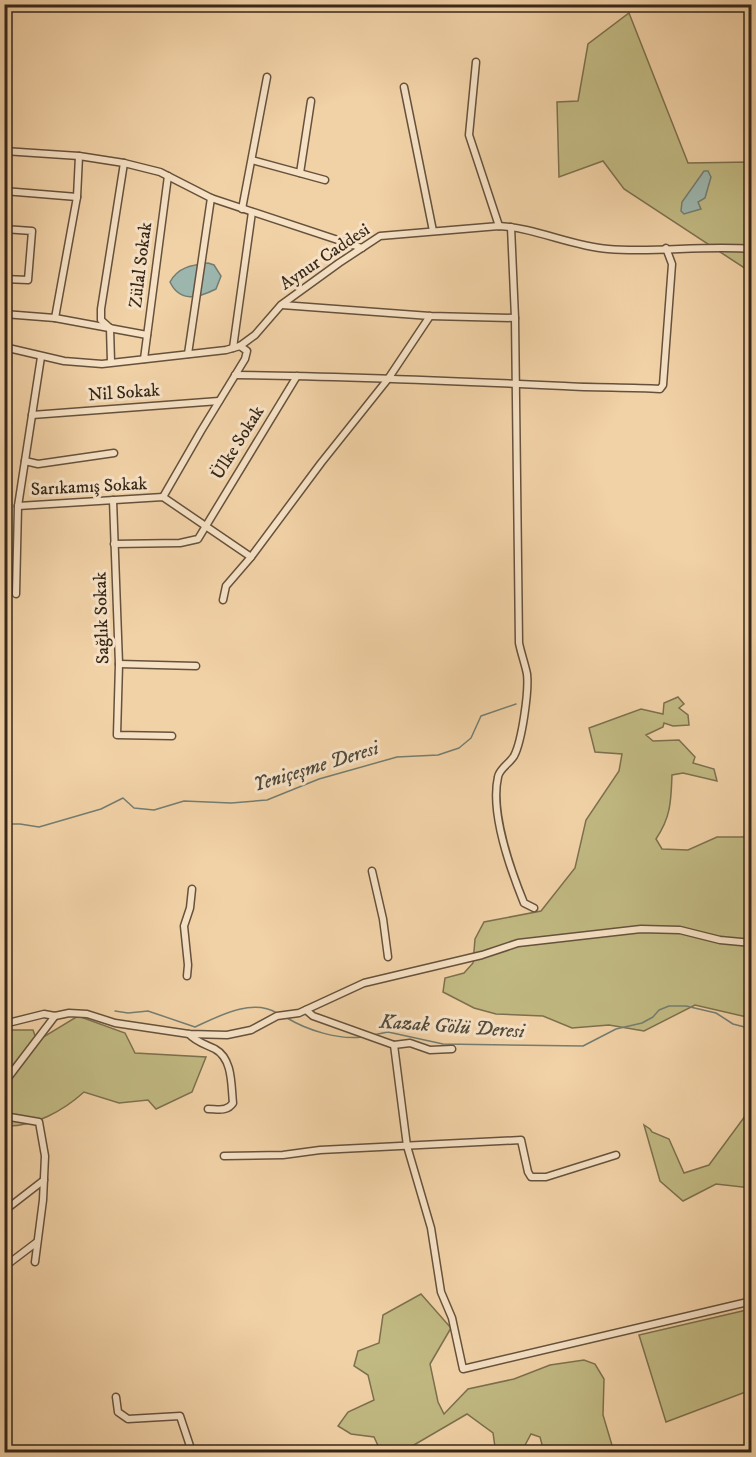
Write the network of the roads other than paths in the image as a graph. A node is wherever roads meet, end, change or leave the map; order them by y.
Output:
1 (476, 62) dead end
2 (267, 77) dead end
3 (404, 87) dead end
4 (311, 101) dead end
5 (4, 151) edge
6 (79, 156) junction
7 (252, 160) junction
8 (124, 163) junction
9 (300, 173) junction
10 (168, 176) junction
11 (325, 180) dead end
12 (4, 191) edge
13 (77, 197) junction
14 (211, 198) junction
15 (242, 208) junction
16 (252, 212) junction
17 (499, 226) junction
18 (511, 227) junction
19 (4, 229) edge
20 (433, 231) junction
21 (362, 248) junction
22 (666, 248) junction
23 (752, 249) edge
24 (4, 279) edge
25 (281, 305) junction
26 (4, 314) edge
27 (430, 316) junction
28 (55, 318) junction
29 (515, 318) junction
30 (110, 328) junction
31 (147, 335) junction
32 (4, 347) edge
33 (237, 347) junction
34 (188, 354) junction
35 (40, 357) junction
36 (144, 358) junction
37 (111, 362) junction
38 (235, 375) junction
39 (297, 376) junction
40 (388, 379) junction
41 (516, 383) junction
42 (219, 401) junction
43 (32, 416) junction
44 (114, 453) dead end
45 (25, 461) junction
46 (164, 497) junction
47 (113, 500) junction
48 (18, 506) junction
49 (206, 526) junction
50 (114, 544) junction
51 (251, 557) junction
52 (16, 594) dead end
53 (223, 600) dead end
54 (119, 664) junction
55 (196, 666) dead end
56 (172, 736) dead end
57 (372, 871) dead end
58 (192, 889) dead end
59 (534, 908) dead end
60 (752, 943) edge
61 (388, 957) dead end
62 (187, 976) dead end
63 (306, 1010) junction
64 (55, 1016) junction
65 (4, 1024) edge
66 (189, 1034) junction
67 (394, 1045) junction
68 (452, 1049) dead end
69 (4, 1083) edge
70 (208, 1108) dead end
71 (4, 1116) edge
72 (406, 1146) junction
73 (616, 1155) dead end
74 (224, 1156) dead end
75 (44, 1180) junction
76 (4, 1211) edge
77 (37, 1242) junction
78 (34, 1262) dead end
79 (4, 1267) edge
80 (752, 1301) edge
81 (116, 1396) dead end
82 (192, 1452) edge

1 - 17 street
2 - 7 street
3 - 20 street
4 - 9 street
5 - 6 street
6 - 8 street
6 - 13 street
7 - 9 street
7 - 15 street
8 - 10 street
8 - 30 street
9 - 11 street
10 - 14 street
10 - 31 street, Zülal Sokak
12 - 13 street
13 - 28 street
14 - 15 street
14 - 34 street
15 - 16 street
16 - 21 street
16 - 33 street
17 - 18 street, Aynur Caddesi
17 - 20 street, Aynur Caddesi
18 - 22 street, Aynur Caddesi
18 - 29 street
19 - 24 street
20 - 21 street, Aynur Caddesi
21 - 25 street, Aynur Caddesi
22 - 23 street, Aynur Caddesi
22 - 41 street
25 - 27 street
25 - 33 street, Aynur Caddesi
26 - 28 street
27 - 29 street
27 - 40 street
28 - 30 street
29 - 41 street
30 - 31 street
30 - 37 street
31 - 36 street, Zülal Sokak
32 - 35 street
33 - 34 street
33 - 38 street
34 - 36 street
35 - 37 street
35 - 43 street
36 - 37 street
38 - 39 street
38 - 42 street
39 - 40 street
39 - 49 street, Ülke Sokak
40 - 41 street
40 - 51 street
41 - 59 street
42 - 43 street, Nil Sokak
42 - 46 street
43 - 45 street
44 - 45 street
45 - 48 street
46 - 47 street, Sarıkamış Sokak
46 - 49 street, Sarıkamış Sokak
47 - 48 street, Sarıkamış Sokak
47 - 50 street, Sağlık Sokak
48 - 52 street
49 - 50 street
49 - 51 street, Sarıkamış Sokak
50 - 54 street, Sağlık Sokak
51 - 53 street
54 - 55 street
54 - 56 street, Sağlık Sokak
57 - 61 street
58 - 62 street
60 - 63 street
63 - 66 street
63 - 67 street
64 - 65 street
64 - 66 street
64 - 69 street
66 - 70 street
67 - 68 street
67 - 72 street
71 - 75 street
72 - 73 street
72 - 74 street
72 - 80 street
75 - 76 street
75 - 77 street
77 - 78 street
77 - 79 street
81 - 82 street

